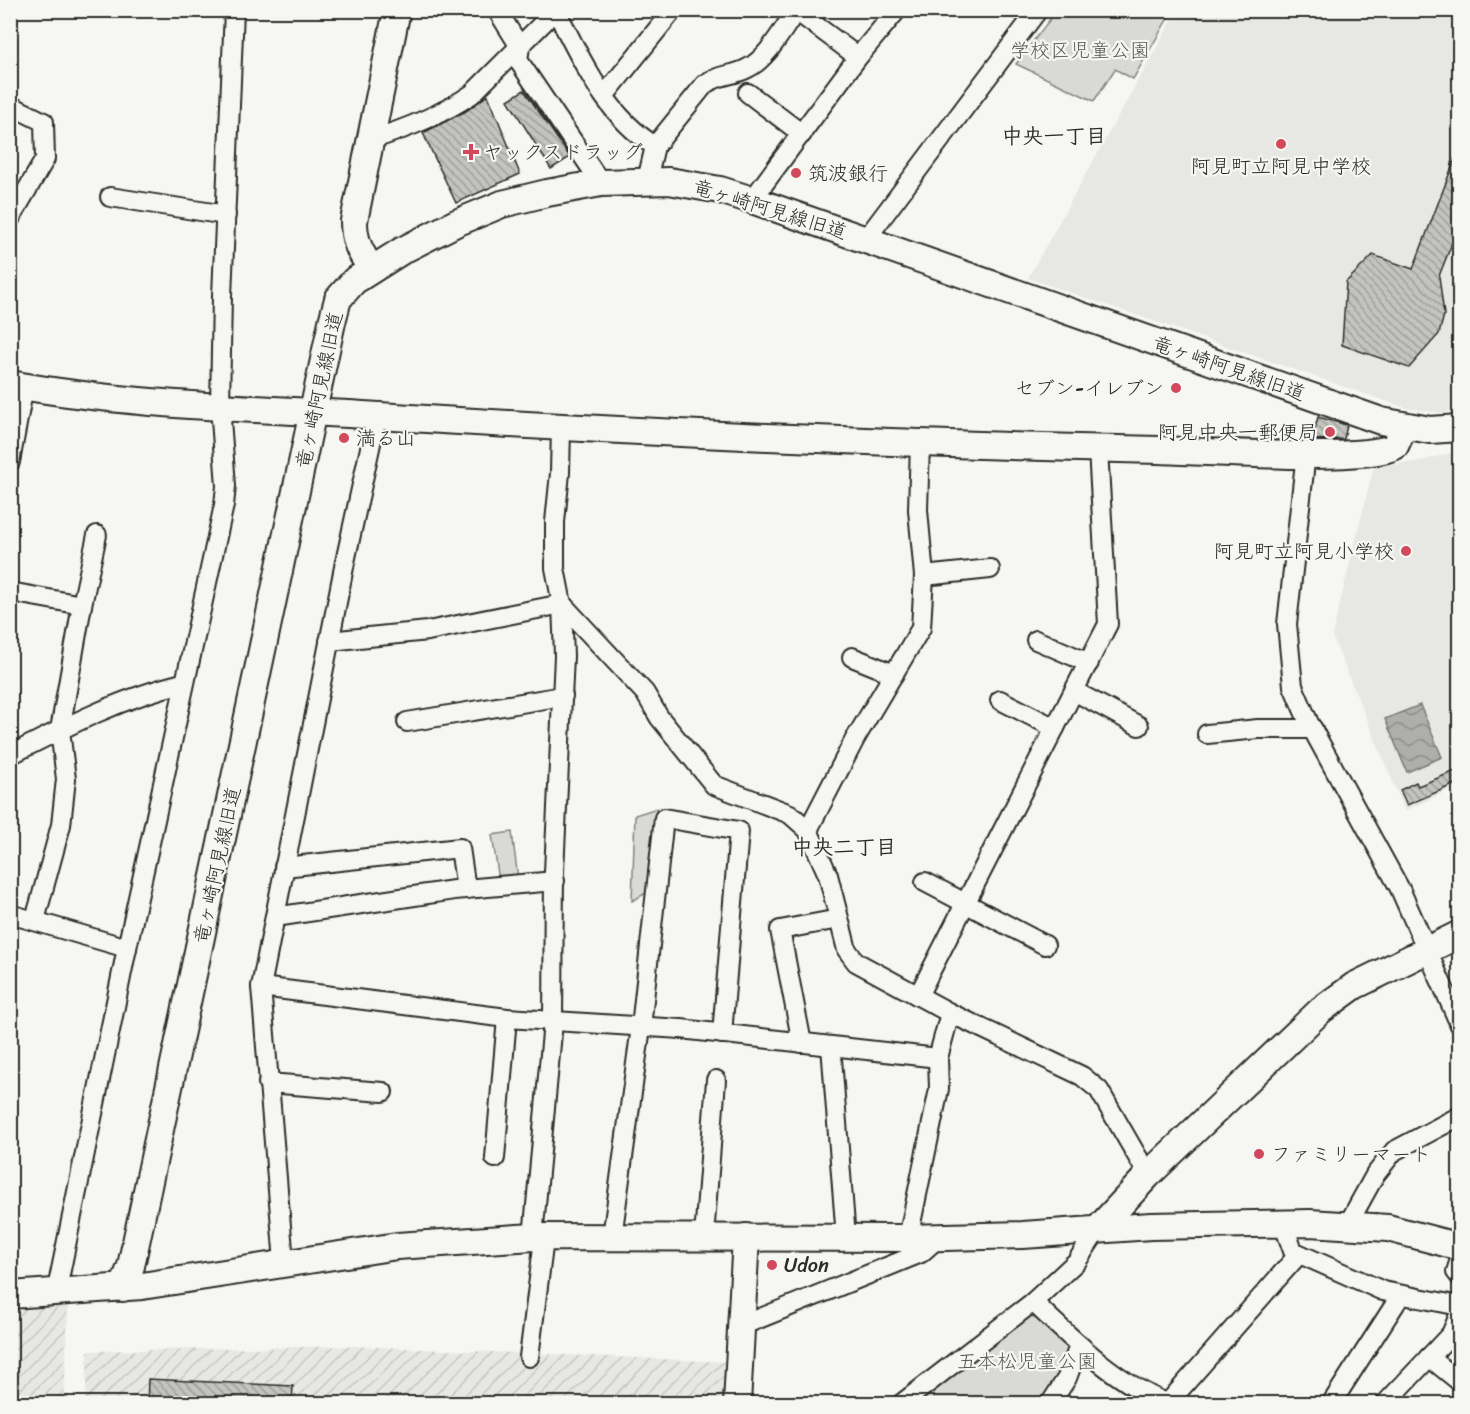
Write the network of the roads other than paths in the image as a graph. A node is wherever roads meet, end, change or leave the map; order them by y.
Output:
1 (234, 10) edge
2 (397, 10) edge
3 (497, 10) edge
4 (556, 10) edge
5 (673, 10) edge
6 (897, 10) edge
7 (1038, 10) edge
8 (795, 11) edge
9 (520, 47) junction
10 (858, 57) junction
11 (748, 93) dead end
12 (604, 96) junction
13 (10, 105) edge
14 (802, 134) junction
15 (370, 140) junction
16 (655, 146) junction
17 (647, 180) junction
18 (601, 183) junction
19 (110, 197) dead end
20 (752, 200) junction
21 (226, 215) junction
22 (10, 219) edge
23 (866, 239) junction
24 (372, 269) junction
25 (17, 385) edge
26 (220, 406) junction
27 (314, 412) junction
28 (377, 416) junction
29 (1404, 426) junction
30 (561, 427) junction
31 (1460, 428) edge
32 (920, 442) junction
33 (1098, 449) junction
34 (1306, 453) junction
35 (10, 462) edge
36 (98, 535) dead end
37 (990, 570) dead end
38 (924, 576) junction
39 (10, 592) edge
40 (562, 604) junction
41 (82, 605) junction
42 (1036, 640) dead end
43 (329, 641) junction
44 (852, 657) dead end
45 (1089, 663) junction
46 (894, 674) junction
47 (183, 683) junction
48 (1074, 692) junction
49 (563, 696) junction
50 (1000, 700) dead end
51 (407, 722) dead end
52 (1139, 726) dead end
53 (1055, 728) junction
54 (1313, 729) junction
55 (60, 730) junction
56 (1207, 734) dead end
57 (10, 755) edge
58 (808, 830) junction
59 (284, 867) junction
60 (555, 882) junction
61 (925, 882) dead end
62 (466, 889) junction
63 (966, 902) junction
64 (10, 914) edge
65 (275, 917) junction
66 (839, 919) junction
67 (35, 920) junction
68 (1460, 934) edge
69 (1045, 945) dead end
70 (127, 948) junction
71 (1428, 949) junction
72 (261, 987) junction
73 (918, 996) junction
74 (950, 1013) junction
75 (507, 1018) junction
76 (553, 1022) junction
77 (1460, 1025) edge
78 (641, 1027) junction
79 (722, 1034) junction
80 (802, 1043) junction
81 (831, 1046) junction
82 (938, 1058) junction
83 (716, 1080) dead end
84 (268, 1083) junction
85 (383, 1092) dead end
86 (1460, 1116) edge
87 (495, 1158) dead end
88 (1148, 1175) junction
89 (1283, 1223) junction
90 (1348, 1224) junction
91 (1098, 1229) junction
92 (533, 1237) junction
93 (612, 1237) junction
94 (704, 1237) junction
95 (746, 1237) junction
96 (846, 1238) junction
97 (908, 1238) junction
98 (938, 1238) junction
99 (1460, 1247) edge
100 (1299, 1254) junction
101 (1460, 1259) edge
102 (284, 1262) junction
103 (1460, 1277) edge
104 (123, 1288) junction
105 (56, 1294) junction
106 (10, 1295) edge
107 (1401, 1295) junction
108 (1033, 1302) junction
109 (1460, 1306) edge
110 (1460, 1313) edge
111 (741, 1326) junction
112 (1079, 1346) junction
113 (529, 1357) dead end
114 (1429, 1357) junction
115 (1460, 1382) edge
116 (1158, 1402) edge
117 (737, 1404) edge
118 (901, 1404) edge
119 (1050, 1404) edge
120 (1331, 1404) edge
121 (1385, 1404) edge

1 - 21 street
2 - 15 street
3 - 9 street
4 - 9 street
4 - 12 street
5 - 12 street
6 - 10 street
7 - 23 street
8 - 10 street
8 - 16 street
9 - 15 street
9 - 18 street
10 - 14 street
11 - 14 street
12 - 16 street
13 - 22 street
14 - 20 street
15 - 24 street
16 - 17 street
17 - 18 street, 竜ヶ崎阿見線旧道
17 - 20 street, 竜ヶ崎阿見線旧道
18 - 24 street, 竜ヶ崎阿見線旧道
19 - 21 street
20 - 23 street, 竜ヶ崎阿見線旧道
21 - 26 street
23 - 29 street, 竜ヶ崎阿見線旧道
24 - 27 street, 竜ヶ崎阿見線旧道
25 - 26 street
25 - 35 street
26 - 27 street
26 - 47 street
27 - 28 street
27 - 104 street, 竜ヶ崎阿見線旧道
28 - 30 street
28 - 43 street
29 - 31 street, 竜ヶ崎阿見線旧道
29 - 34 street
30 - 32 street
30 - 40 street
32 - 33 street
32 - 38 street
33 - 34 street
33 - 45 street
34 - 54 street
36 - 41 street
37 - 38 street
38 - 46 street
39 - 41 street
40 - 43 street
40 - 49 street
40 - 58 street
41 - 55 street
42 - 45 street
43 - 59 street
44 - 46 street
45 - 48 street
46 - 58 street
47 - 55 street
47 - 70 street
48 - 52 street
48 - 53 street
49 - 51 street
49 - 60 street
50 - 53 street
53 - 63 street
54 - 56 street
54 - 71 street
55 - 57 street
55 - 67 street
58 - 66 street
59 - 62 street
59 - 65 street
60 - 62 street
60 - 76 street
61 - 63 street
62 - 65 street
63 - 69 street
63 - 73 street
64 - 67 street
65 - 72 street
66 - 73 street
66 - 80 street
67 - 70 street
68 - 71 street
70 - 105 street
71 - 77 street
71 - 88 street
72 - 75 street
72 - 84 street
73 - 74 street
74 - 82 street
74 - 88 street
75 - 76 street
75 - 87 street
76 - 78 street
76 - 92 street
78 - 79 street
78 - 79 street
78 - 93 street
79 - 80 street
80 - 81 street
81 - 82 street
81 - 96 street
82 - 97 street
83 - 94 street
84 - 85 street
84 - 102 street
86 - 90 street
88 - 91 street
89 - 90 street
89 - 91 street
89 - 100 street
90 - 99 street
91 - 98 street
91 - 108 street
92 - 93 street
92 - 102 street
92 - 113 street
93 - 94 street
94 - 95 street
95 - 96 street
95 - 111 street
96 - 97 street
97 - 98 street
98 - 111 street
100 - 107 street
100 - 116 street
101 - 103 street
102 - 104 street
104 - 105 street
105 - 106 street
107 - 109 street
107 - 120 street
108 - 112 street
108 - 118 street
110 - 114 street
111 - 117 street
112 - 116 street
112 - 119 street
114 - 115 street
114 - 121 street

